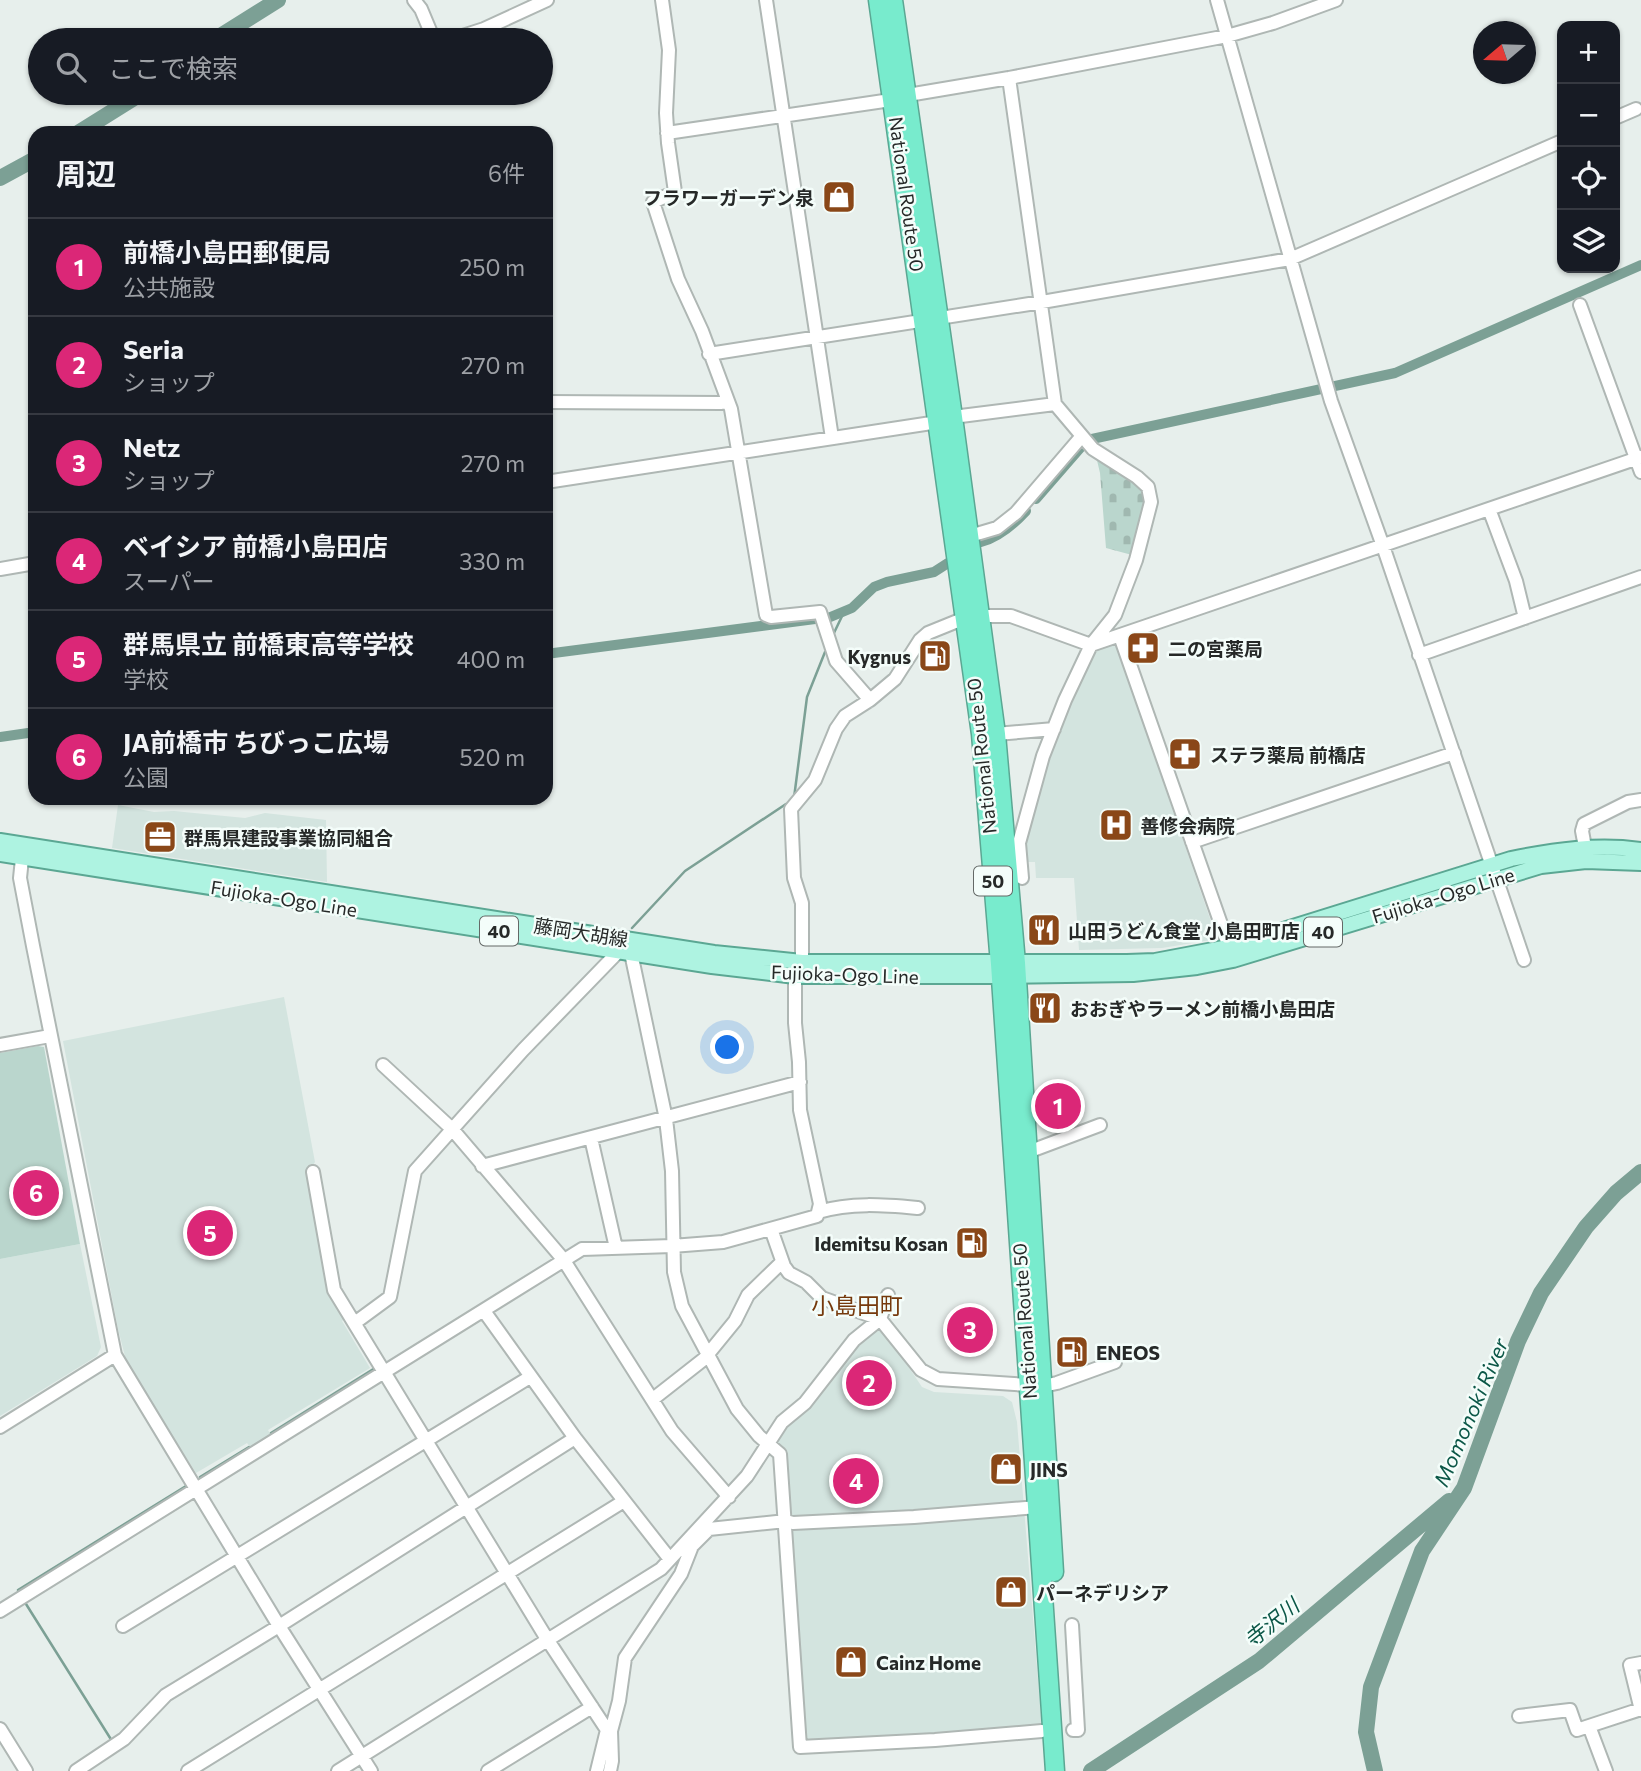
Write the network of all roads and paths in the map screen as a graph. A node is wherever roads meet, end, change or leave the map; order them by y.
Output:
1 (414, 0) edge
2 (547, 0) edge
3 (662, 0) edge
4 (766, 0) edge
5 (878, 0) edge
6 (893, 0) edge
7 (1217, 0) edge
8 (1336, 0) edge
9 (429, 28) edge
10 (486, 28) edge
11 (1227, 36) junction
12 (1009, 78) junction
13 (900, 96) junction
14 (1636, 109) dead end
15 (1620, 116) edge
16 (784, 117) junction
17 (667, 133) junction
18 (1557, 143) edge
19 (1290, 259) junction
20 (1042, 302) junction
21 (1580, 305) dead end
22 (932, 320) junction
23 (817, 337) junction
24 (709, 354) junction
25 (729, 401) junction
26 (553, 402) edge
27 (1055, 404) junction
28 (946, 419) junction
29 (1082, 436) junction
30 (832, 438) junction
31 (740, 451) junction
32 (1638, 458) edge
33 (1641, 472) edge
34 (553, 481) edge
35 (1489, 509) junction
36 (970, 536) junction
37 (1383, 546) junction
38 (28, 564) edge
39 (0, 569) edge
40 (1641, 577) edge
41 (973, 617) junction
42 (1525, 618) junction
43 (1120, 636) junction
44 (1091, 645) junction
45 (1419, 655) junction
46 (870, 700) junction
47 (1054, 729) junction
48 (996, 734) junction
49 (1454, 753) junction
50 (1641, 798) edge
51 (0, 841) edge
52 (1192, 842) junction
53 (1585, 847) junction
54 (1641, 850) edge
55 (23, 852) junction
56 (0, 854) edge
57 (1641, 863) edge
58 (1494, 872) junction
59 (1023, 878) dead end
60 (1229, 947) junction
61 (625, 952) junction
62 (1524, 960) dead end
63 (798, 969) junction
64 (1008, 970) junction
65 (50, 1036) junction
66 (0, 1045) edge
67 (383, 1065) dead end
68 (800, 1082) junction
69 (666, 1119) junction
70 (1100, 1125) dead end
71 (452, 1129) junction
72 (591, 1138) junction
73 (1028, 1152) junction
74 (482, 1166) junction
75 (313, 1172) dead end
76 (918, 1208) dead end
77 (818, 1212) junction
78 (772, 1228) junction
79 (673, 1247) junction
80 (616, 1248) junction
81 (563, 1259) junction
82 (782, 1262) junction
83 (888, 1295) dead end
84 (484, 1311) junction
85 (880, 1319) junction
86 (356, 1322) junction
87 (706, 1354) junction
88 (115, 1355) junction
89 (1115, 1362) dead end
90 (386, 1371) junction
91 (530, 1377) junction
92 (1035, 1386) junction
93 (653, 1399) junction
94 (0, 1427) edge
95 (575, 1438) junction
96 (426, 1440) junction
97 (768, 1443) junction
98 (195, 1489) junction
99 (729, 1497) junction
100 (624, 1501) junction
101 (467, 1507) junction
102 (1038, 1507) junction
103 (786, 1521) junction
104 (236, 1557) junction
105 (669, 1558) junction
106 (507, 1573) junction
107 (662, 1602) junction
108 (5, 1608) edge
109 (1072, 1625) dead end
110 (123, 1626) dead end
111 (279, 1626) junction
112 (547, 1639) junction
113 (1641, 1663) edge
114 (319, 1690) junction
115 (592, 1707) junction
116 (1641, 1710) edge
117 (1519, 1716) dead end
118 (1589, 1726) junction
119 (0, 1729) edge
120 (609, 1730) junction
121 (1073, 1730) dead end
122 (1042, 1731) dead end
123 (362, 1756) junction
124 (1060, 1768) edge
125 (26, 1771) edge
126 (76, 1771) edge
127 (188, 1771) edge
128 (338, 1771) edge
129 (371, 1771) edge
130 (488, 1771) edge
131 (597, 1771) edge
132 (610, 1771) edge
133 (1606, 1771) edge

1 - 9 street
2 - 10 street
3 - 17 street
4 - 16 street
5 - 13 highway, National Route 50 / 50
6 - 13 highway, National Route 50 / 50
7 - 11 street
8 - 11 street
11 - 12 street
11 - 19 street
12 - 13 street
12 - 20 street
13 - 16 street
13 - 22 highway, National Route 50 / 50
14 - 15 street
16 - 17 street
16 - 23 street
17 - 24 street
18 - 19 street
19 - 20 street
19 - 37 street
20 - 22 street
20 - 27 street
21 - 32 street
22 - 23 street
22 - 28 highway, National Route 50 / 50
23 - 24 street
23 - 30 street
24 - 25 street
25 - 26 street
25 - 31 street
27 - 28 street
27 - 29 street
28 - 30 street
28 - 36 highway, National Route 50 / 50
28 - 41 highway, National Route 50 / 50
29 - 36 street
29 - 44 street
30 - 31 street
31 - 34 street
31 - 46 street
32 - 33 street
32 - 35 street
35 - 37 street
35 - 42 street
36 - 41 highway, National Route 50 / 50
37 - 43 street
37 - 45 street
38 - 39 street
40 - 42 street
41 - 44 street
41 - 46 street
41 - 48 highway, National Route 50 / 50
41 - 64 highway, National Route 50 / 50
42 - 45 street
43 - 44 street
43 - 52 street
44 - 47 street
45 - 49 street
46 - 63 street
47 - 48 street
47 - 59 street
48 - 64 highway, National Route 50 / 50
49 - 52 street
49 - 58 street
50 - 53 street
51 - 55 main road, 藤岡大胡線 / 40
52 - 60 street
53 - 54 main road, Fujioka-Ogo Line / 40
53 - 58 main road, Fujioka-Ogo Line / 40
55 - 56 main road, Fujioka-Ogo Line / 40
55 - 61 main road, Fujioka-Ogo Line / 40
55 - 63 main road, 藤岡大胡線 / 40
55 - 65 street
57 - 58 main road, Fujioka-Ogo Line / 40
58 - 60 main road, Fujioka-Ogo Line / 40
58 - 62 street
58 - 64 main road, Fujioka-Ogo Line / 40
60 - 64 main road, Fujioka-Ogo Line / 40
61 - 63 main road, Fujioka-Ogo Line / 40
61 - 69 street
61 - 71 street
63 - 64 main road, Fujioka-Ogo Line / 40
63 - 68 street
64 - 73 highway, National Route 50 / 50
64 - 92 highway, National Route 50 / 50
65 - 66 street
65 - 88 street
67 - 71 street
68 - 69 street
68 - 77 street
69 - 72 street
69 - 79 street
70 - 73 street
71 - 74 street
71 - 86 street
72 - 74 street
72 - 80 street
73 - 92 highway, National Route 50 / 50
74 - 81 street
75 - 86 street
76 - 77 street
77 - 78 street
78 - 79 street
78 - 82 street
79 - 80 street
79 - 87 street
80 - 81 street
81 - 84 street
81 - 93 street
82 - 85 street
82 - 87 street
83 - 85 street
84 - 90 street
84 - 91 street
85 - 92 street
85 - 97 street
86 - 90 street
87 - 93 street
87 - 97 street
88 - 94 street
88 - 98 street
89 - 92 street
90 - 96 street
90 - 98 street
91 - 95 street
91 - 96 street
92 - 102 highway, National Route 50 / 50
92 - 124 highway, National Route 50 / 50
93 - 99 street
95 - 100 street
95 - 101 street
96 - 101 street
96 - 104 street
97 - 99 street
97 - 103 street
98 - 104 street
98 - 108 street
99 - 105 street
100 - 105 street
100 - 106 street
101 - 106 street
101 - 111 street
102 - 103 street
102 - 124 highway, National Route 50 / 50
103 - 107 street
103 - 122 street
104 - 110 street
104 - 111 street
105 - 107 street
105 - 112 street
106 - 112 street
106 - 114 street
107 - 120 street
109 - 121 street
111 - 114 street
111 - 126 street
112 - 115 street
112 - 123 street
113 - 116 street
114 - 123 street
114 - 127 street
115 - 120 street
115 - 130 street
116 - 118 street
117 - 118 street
118 - 133 street
119 - 125 street
120 - 131 street
120 - 132 street
123 - 128 street
123 - 129 street

